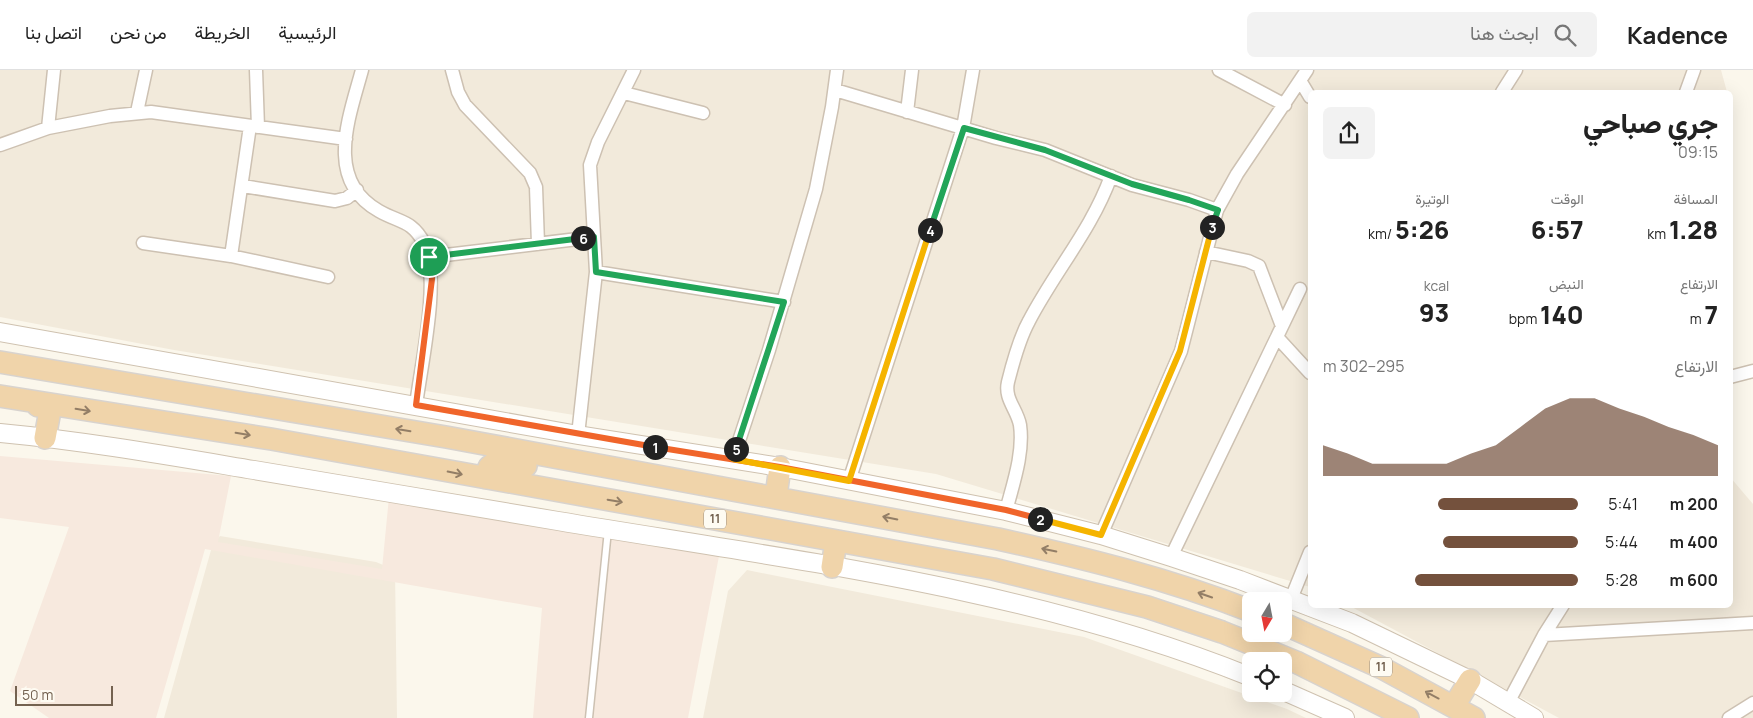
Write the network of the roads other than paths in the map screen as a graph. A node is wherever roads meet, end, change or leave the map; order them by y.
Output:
1 (54, 70) edge
2 (146, 70) edge
3 (256, 70) edge
4 (362, 70) edge
5 (452, 70) edge
6 (634, 70) edge
7 (837, 70) edge
8 (912, 70) edge
9 (973, 70) edge
10 (1219, 70) edge
11 (1307, 70) edge
12 (1516, 70) edge
13 (1694, 70) edge
14 (1301, 82) junction
15 (835, 90) junction
16 (1503, 90) edge
17 (1687, 90) edge
18 (624, 93) junction
19 (1308, 94) edge
20 (1285, 106) junction
21 (138, 112) junction
22 (703, 112) dead end
23 (907, 112) junction
24 (254, 126) junction
25 (48, 128) junction
26 (964, 128) junction
27 (346, 139) junction
28 (0, 145) edge
29 (1111, 176) junction
30 (242, 186) junction
31 (357, 190) junction
32 (1218, 210) junction
33 (594, 237) junction
34 (143, 243) dead end
35 (538, 244) junction
36 (1206, 252) junction
37 (231, 256) junction
38 (429, 257) junction
39 (596, 272) junction
40 (328, 277) dead end
41 (1300, 289) dead end
42 (784, 302) junction
43 (0, 332) edge
44 (1279, 332) junction
45 (0, 362) edge
46 (1308, 371) edge
47 (1753, 371) edge
48 (1733, 376) edge
49 (0, 396) edge
50 (51, 405) junction
51 (416, 405) junction
52 (0, 407) edge
53 (0, 433) edge
54 (578, 435) junction
55 (446, 437) junction
56 (45, 438) junction
57 (272, 439) junction
58 (733, 459) junction
59 (780, 467) junction
60 (486, 478) junction
61 (849, 481) junction
62 (725, 487) junction
63 (776, 496) junction
64 (1006, 510) junction
65 (608, 529) junction
66 (1101, 535) junction
67 (836, 541) junction
68 (1171, 557) junction
69 (1308, 557) edge
70 (832, 567) junction
71 (1271, 592) edge
72 (1292, 597) edge
73 (1292, 599) edge
74 (1308, 606) edge
75 (1314, 608) edge
76 (1561, 608) edge
77 (1242, 609) edge
78 (1753, 623) edge
79 (1292, 628) edge
80 (1544, 635) junction
81 (1242, 675) edge
82 (1470, 680) junction
83 (1292, 694) edge
84 (1509, 701) junction
85 (1753, 703) edge
86 (1454, 706) junction
87 (589, 718) edge
88 (1345, 718) edge
89 (1408, 718) edge
90 (1474, 718) edge
91 (1534, 718) edge
92 (1729, 718) edge

1 - 25 street
2 - 21 street
3 - 24 street
4 - 27 street
5 - 35 street
6 - 18 street
7 - 15 street
8 - 23 street
9 - 26 street
10 - 20 street
11 - 14 street
12 - 16 street
13 - 17 street
14 - 19 street
14 - 20 street
15 - 23 street
15 - 42 street
18 - 22 street
18 - 33 street
20 - 32 street
21 - 24 street
21 - 25 street
23 - 26 street
24 - 27 street
24 - 30 street
25 - 28 street
26 - 29 street
26 - 61 street
27 - 31 street
29 - 32 street
29 - 64 street
30 - 31 street
30 - 37 street
31 - 38 street
32 - 36 street
33 - 35 street
33 - 39 street
34 - 37 street
35 - 38 street
36 - 44 street
36 - 66 street
37 - 40 street
38 - 51 street
39 - 42 street
39 - 54 street
41 - 44 street
42 - 58 street
43 - 51 main road
44 - 46 street
44 - 68 street
55 -> 45 highway
47 - 48 street
49 - 50 highway, 11
50 - 52 highway
50 - 56 highway
50 -> 57 highway, 11
51 - 54 main road
53 - 56 main road
54 - 58 main road
55 - 57 highway
55 - 62 highway
56 - 65 main road
57 -> 60 highway, 11
58 - 59 main road
59 - 61 main road
59 - 63 highway
60 - 62 highway
60 -> 67 highway, 11
61 - 64 main road
62 - 63 highway
77 -> 63 highway
64 - 66 main road
65 - 70 main road
65 - 87 lane
66 - 68 main road
67 - 70 highway
67 - 89 highway, 11
68 - 71 main road
69 - 72 street
70 - 81 main road
73 - 74 main road
75 - 82 main road
76 - 80 street
78 - 80 street
86 -> 79 highway, 11
80 - 84 street
82 - 84 main road
82 - 86 highway
83 - 88 main road
84 - 91 main road
85 - 92 street
86 - 90 highway, 11

